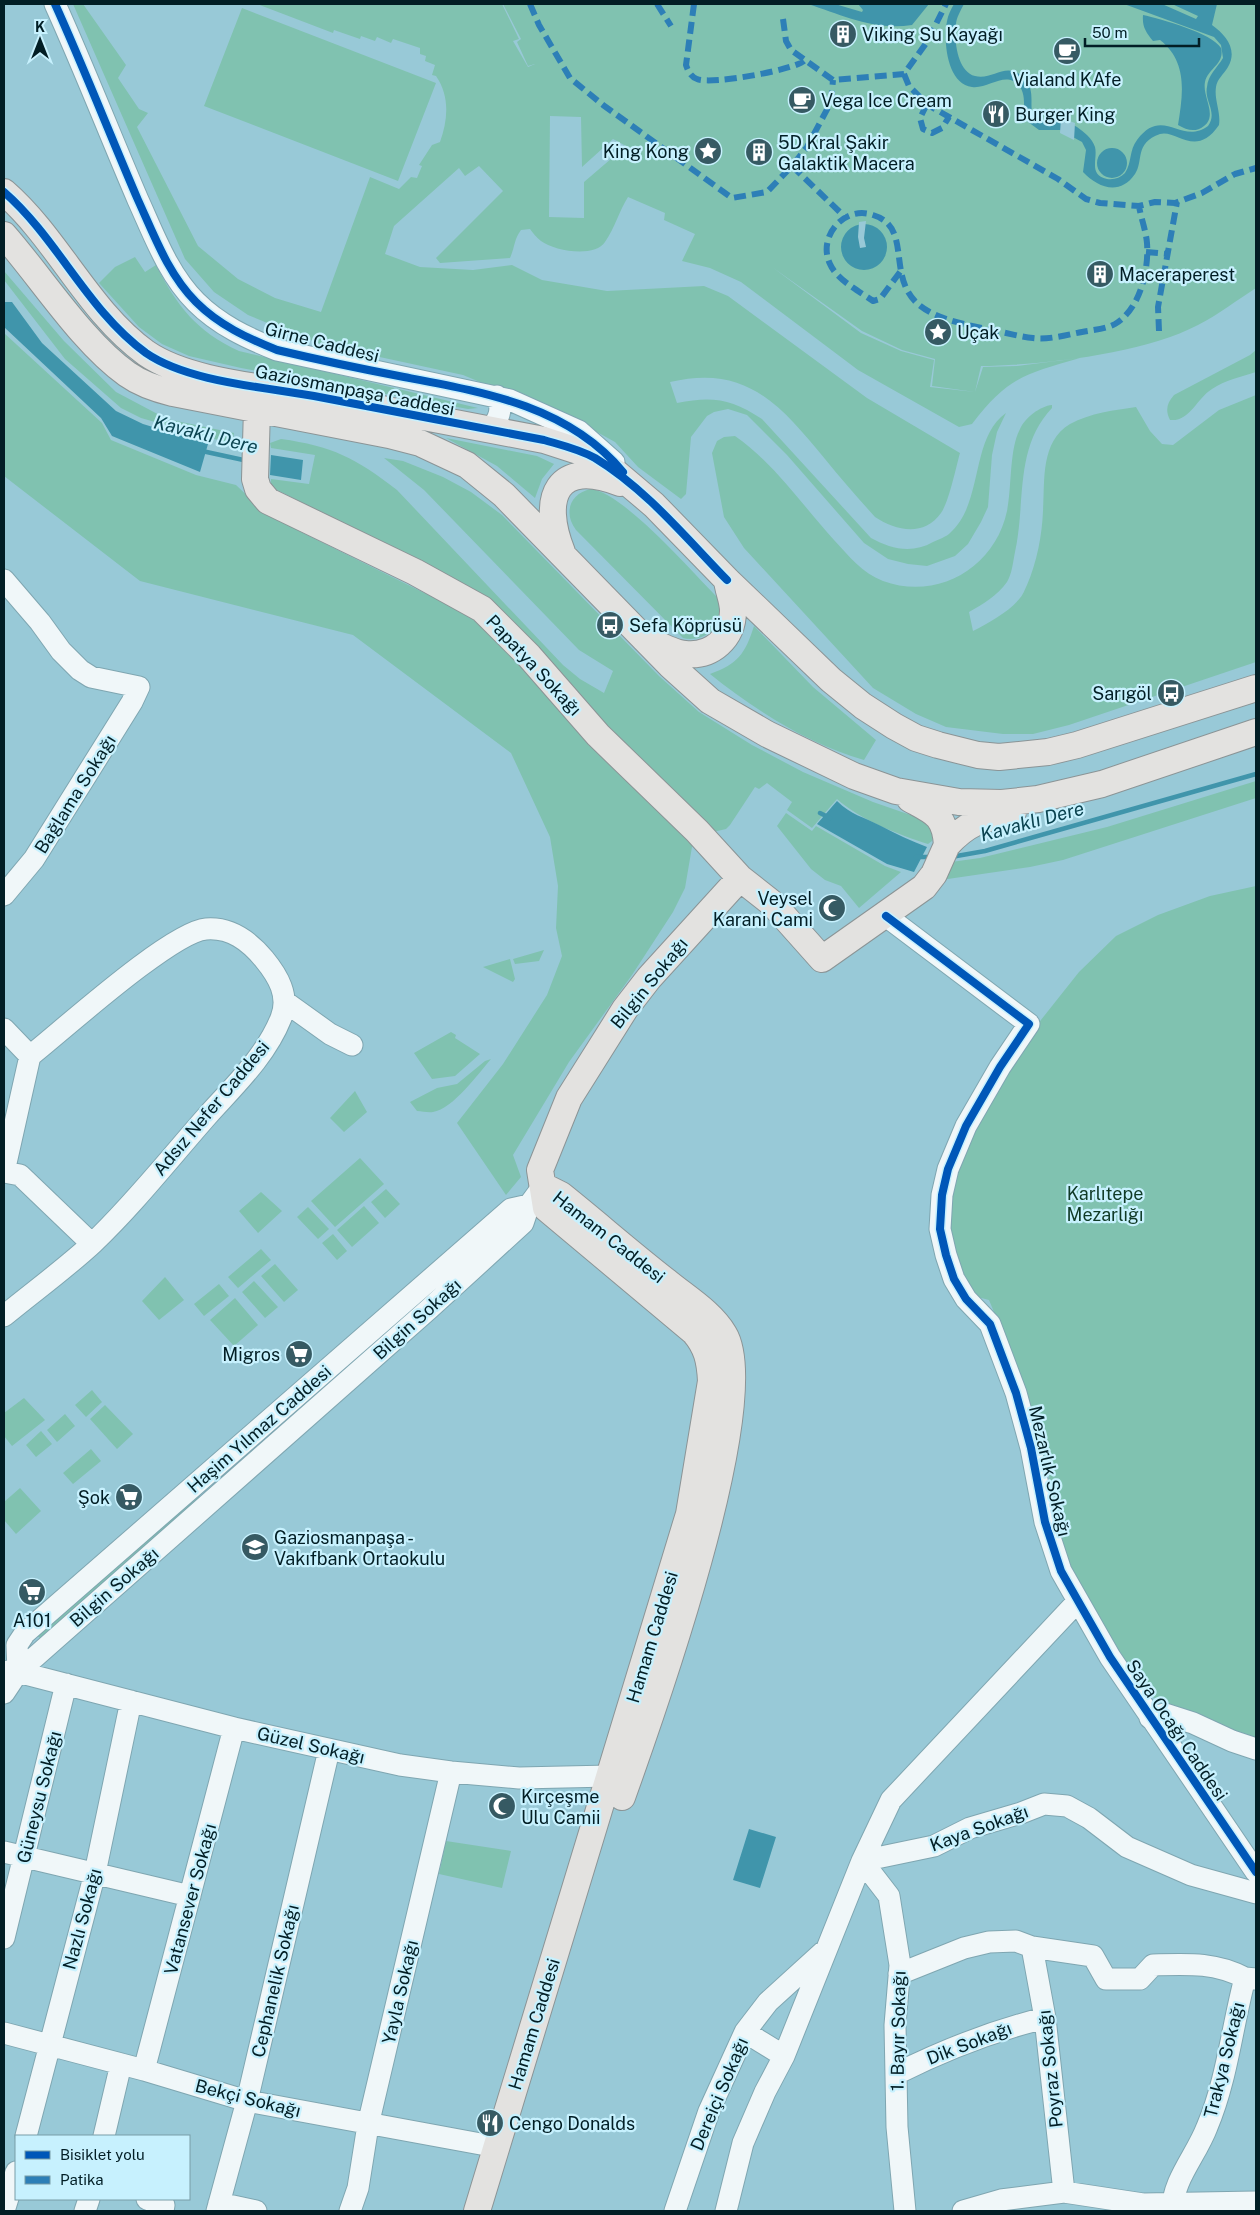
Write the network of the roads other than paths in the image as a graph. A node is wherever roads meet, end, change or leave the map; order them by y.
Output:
1 (55, 4) edge
2 (4, 192) edge
3 (4, 235) edge
4 (496, 396) junction
5 (257, 416) junction
6 (490, 430) junction
7 (654, 505) junction
8 (563, 556) junction
9 (4, 580) edge
10 (727, 580) junction
11 (644, 638) junction
12 (1256, 688) edge
13 (1256, 732) edge
14 (896, 791) junction
15 (1071, 792) junction
16 (947, 845) junction
17 (740, 878) junction
18 (4, 896) edge
19 (886, 916) junction
20 (284, 1001) junction
21 (4, 1030) edge
22 (352, 1045) dead end
23 (30, 1056) junction
24 (4, 1172) edge
25 (536, 1196) junction
26 (92, 1244) junction
27 (4, 1316) edge
28 (202, 1479) junction
29 (216, 1495) junction
30 (1078, 1601) junction
31 (11, 1671) edge
32 (66, 1684) junction
33 (4, 1693) edge
34 (131, 1701) junction
35 (1150, 1718) junction
36 (234, 1728) junction
37 (1256, 1749) edge
38 (329, 1750) junction
39 (451, 1772) junction
40 (619, 1779) junction
41 (4, 1852) edge
42 (25, 1856) junction
43 (862, 1861) junction
44 (1256, 1872) edge
45 (95, 1873) junction
46 (1256, 1893) edge
47 (190, 1896) junction
48 (4, 1938) edge
49 (1032, 1947) junction
50 (828, 1948) junction
51 (899, 1974) junction
52 (1251, 1978) edge
53 (1045, 2018) junction
54 (745, 2032) junction
55 (4, 2033) edge
56 (50, 2044) junction
57 (784, 2056) junction
58 (121, 2064) junction
59 (144, 2070) junction
60 (896, 2074) junction
61 (247, 2100) junction
62 (368, 2124) junction
63 (26, 2135) edge
64 (104, 2135) edge
65 (504, 2151) junction
66 (15, 2175) edge
67 (1064, 2192) junction
68 (150, 2200) edge
69 (1256, 2202) edge
70 (218, 2207) edge
71 (1172, 2208) edge
72 (4, 2211) edge
73 (163, 2211) edge
74 (256, 2211) edge
75 (350, 2211) edge
76 (477, 2211) edge
77 (492, 2211) edge
78 (675, 2211) edge
79 (726, 2211) edge
80 (905, 2211) edge
81 (963, 2211) edge

1 - 4 street, Girne Caddesi
2 - 6 main road, Gaziosmanpaşa Caddesi
3 - 5 main road, Gaziosmanpaşa Caddesi
4 - 6 street
4 - 7 street, Girne Caddesi
5 - 8 main road, Gaziosmanpaşa Caddesi
5 - 17 main road, Papatya Sokağı
6 - 7 main road, Gaziosmanpaşa Caddesi
7 - 8 main road
7 - 10 main road, Gaziosmanpaşa Caddesi
8 - 11 main road, Gaziosmanpaşa Caddesi
9 - 18 street, Bağlama Sokağı
10 - 11 main road
10 - 12 main road, Gaziosmanpaşa Caddesi
11 - 14 main road, Gaziosmanpaşa Caddesi
13 - 15 main road, Gaziosmanpaşa Caddesi
14 - 15 main road, Gaziosmanpaşa Caddesi
14 - 16 main road
15 - 16 main road
16 - 19 main road
17 - 19 main road, Papatya Sokağı
17 - 25 main road, Bilgin Sokağı
19 - 30 street, Mezarlık Sokağı
20 - 22 street
20 - 23 street
20 - 26 street, Adsız Nefer Caddesi
21 - 23 street
23 - 24 street
24 - 26 street
25 - 28 street, Haşim Yılmaz Caddesi
25 - 29 street, Bilgin Sokağı
25 - 40 main road, Hamam Caddesi
26 - 27 street, Adsız Nefer Caddesi
28 - 29 street
28 - 31 street, Haşim Yılmaz Caddesi
29 - 31 street, Bilgin Sokağı
30 - 35 street, Saya Ocağı Caddesi
30 - 43 street
31 - 32 street, Güzel Sokağı
31 - 33 street, Bilgin Sokağı
32 - 34 street, Güzel Sokağı
32 - 42 street, Güneysu Sokağı
34 - 36 street, Güzel Sokağı
34 - 45 street, Nazlı Sokağı
35 - 37 street
35 - 44 street, Saya Ocağı Caddesi
36 - 38 street, Güzel Sokağı
36 - 47 street, Vatansever Sokağı
38 - 39 street, Güzel Sokağı
38 - 61 street, Cephanelik Sokağı
39 - 40 street, Güzel Sokağı
39 - 62 street, Yayla Sokağı
40 - 65 main road, Hamam Caddesi
41 - 42 street
42 - 45 street
42 - 48 street, Güneysu Sokağı
43 - 46 street, Kaya Sokağı
43 - 50 street
43 - 51 street, 1. Bayır Sokağı
45 - 47 street
45 - 56 street, Nazlı Sokağı
47 - 59 street, Vatansever Sokağı
49 - 51 street
49 - 52 street
49 - 53 street, Poyraz Sokağı
50 - 54 street, Dereiçi Sokağı
50 - 57 street
51 - 60 street, 1. Bayır Sokağı
52 - 71 street, Trakya Sokağı
53 - 60 street, Dik Sokağı
53 - 67 street, Poyraz Sokağı
54 - 57 street
54 - 78 street, Dereiçi Sokağı
55 - 56 street, Bekçi Sokağı
56 - 58 street, Bekçi Sokağı
56 - 63 street, Nazlı Sokağı
57 - 79 street
58 - 59 street, Bekçi Sokağı
58 - 64 street
59 - 61 street, Bekçi Sokağı
60 - 80 street, 1. Bayır Sokağı
61 - 62 street, Bekçi Sokağı
61 - 70 street, Cephanelik Sokağı
62 - 65 street, Bekçi Sokağı
62 - 75 street, Yayla Sokağı
65 - 76 main road, Hamam Caddesi
65 - 77 main road, Hamam Caddesi
66 - 72 street
67 - 71 street
67 - 81 street
68 - 73 street
69 - 71 street
70 - 74 street

